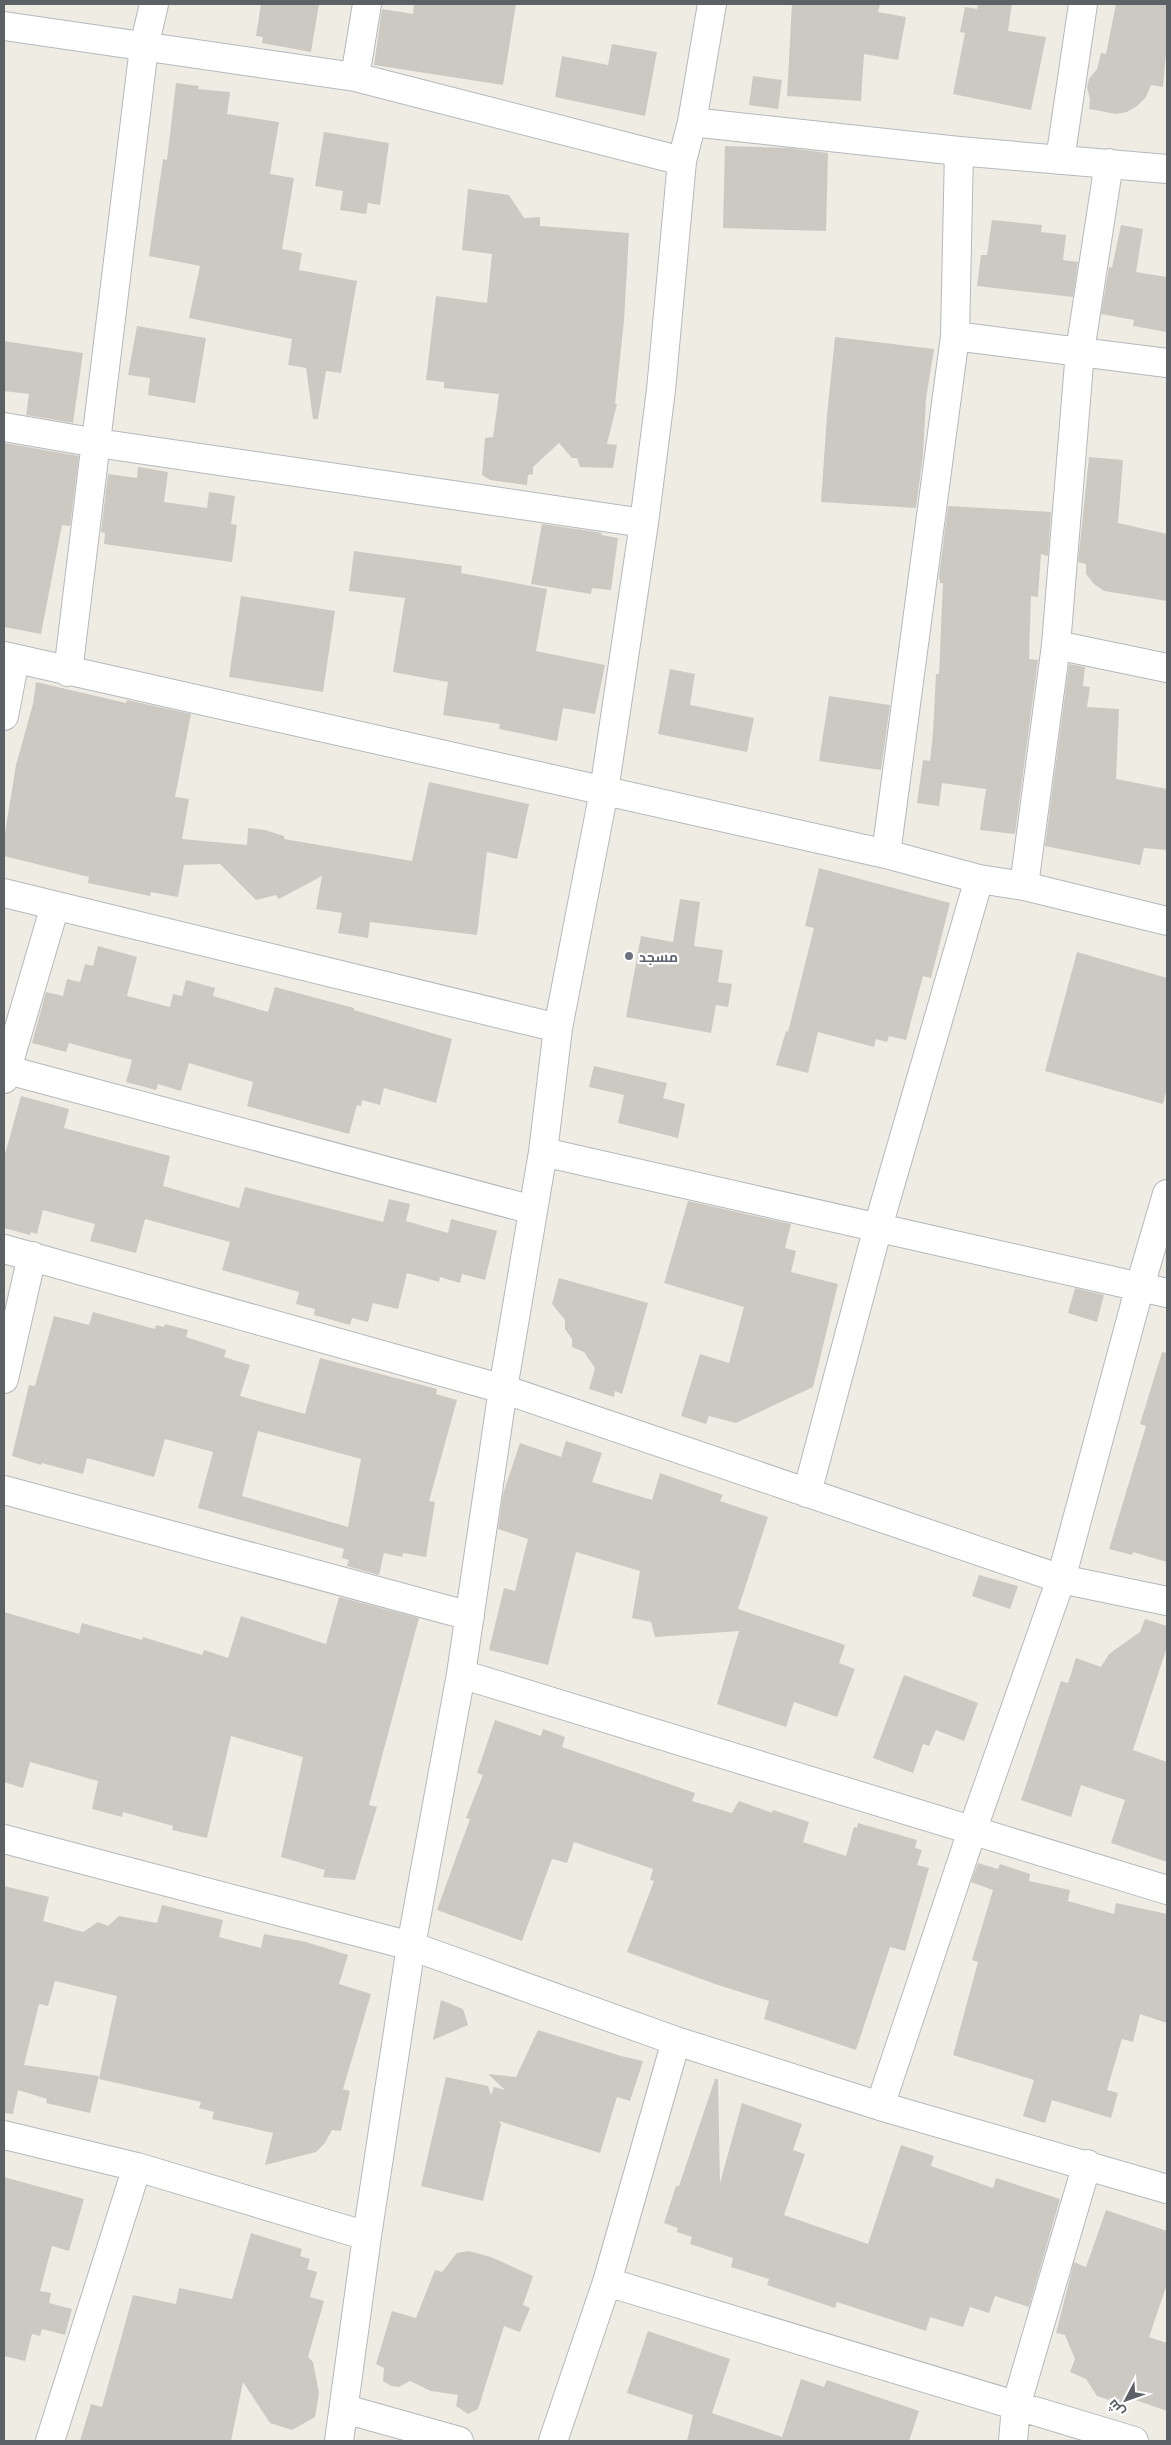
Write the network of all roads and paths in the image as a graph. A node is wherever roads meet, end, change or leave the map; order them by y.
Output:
1 (154, 4) edge
2 (367, 4) edge
3 (712, 4) edge
4 (1083, 4) edge
5 (4, 26) edge
6 (144, 47) junction
7 (355, 77) junction
8 (692, 122) junction
9 (959, 151) junction
10 (1060, 160) junction
11 (682, 161) junction
12 (1109, 163) junction
13 (1167, 169) edge
14 (955, 336) junction
15 (1080, 351) junction
16 (1167, 363) edge
17 (4, 426) edge
18 (97, 443) junction
19 (644, 522) junction
20 (1056, 645) junction
21 (9, 658) edge
22 (1167, 668) edge
23 (68, 672) junction
24 (4, 716) edge
25 (604, 791) junction
26 (886, 854) junction
27 (979, 879) junction
28 (1024, 886) junction
29 (4, 893) edge
30 (55, 906) junction
31 (1167, 922) edge
32 (558, 1028) junction
33 (4, 1073) edge
34 (543, 1152) junction
35 (1167, 1194) edge
36 (533, 1210) junction
37 (878, 1227) junction
38 (4, 1249) edge
39 (32, 1256) junction
40 (1140, 1286) junction
41 (1167, 1293) edge
42 (4, 1379) edge
43 (504, 1389) junction
44 (4, 1490) edge
45 (807, 1493) junction
46 (1061, 1579) junction
47 (1167, 1601) edge
48 (470, 1616) junction
49 (461, 1674) junction
50 (972, 1831) junction
51 (4, 1839) edge
52 (1167, 1890) edge
53 (411, 1946) junction
54 (676, 2041) junction
55 (880, 2106) junction
56 (4, 2135) edge
57 (1087, 2164) junction
58 (137, 2167) junction
59 (1167, 2188) edge
60 (367, 2236) junction
61 (607, 2282) junction
62 (1016, 2406) junction
63 (345, 2409) junction
64 (50, 2441) edge
65 (339, 2441) edge
66 (459, 2441) edge
67 (553, 2441) edge
68 (1013, 2441) edge
69 (1134, 2441) edge

1 - 6 street
2 - 7 street
3 - 8 street
4 - 10 street
5 - 6 street
6 - 7 street
6 - 18 street
7 - 11 street
8 - 9 street
8 - 11 street
9 - 10 street
9 - 14 street
10 - 12 street
11 - 19 street
12 - 13 street
12 - 15 street
14 - 15 street
14 - 26 street
15 - 16 street
15 - 20 street
17 - 18 street
18 - 19 street
18 - 23 street
19 - 25 street
20 - 22 street
20 - 28 street
21 - 23 street
21 - 24 street
23 - 25 street
25 - 26 street
25 - 32 street
26 - 27 street
27 - 28 street
27 - 37 street
28 - 31 street
29 - 30 street
30 - 32 street
30 - 33 street
32 - 34 street
33 - 36 street
34 - 36 street
34 - 37 street
35 - 40 street
36 - 43 street
37 - 40 street
37 - 45 street
38 - 39 street
39 - 42 street
39 - 43 street
40 - 41 street
40 - 46 street
43 - 45 street
43 - 48 street
44 - 48 street
45 - 46 street
46 - 47 street
46 - 50 street
48 - 49 street
49 - 50 street
49 - 53 street
50 - 52 street
50 - 55 street
51 - 53 street
53 - 54 street
53 - 60 street
54 - 55 street
54 - 61 street
55 - 57 street
56 - 58 street
57 - 59 street
57 - 62 street
58 - 60 street
58 - 64 street
60 - 63 street
61 - 62 street
61 - 67 street
62 - 68 street
62 - 69 street
63 - 65 street
63 - 66 street

